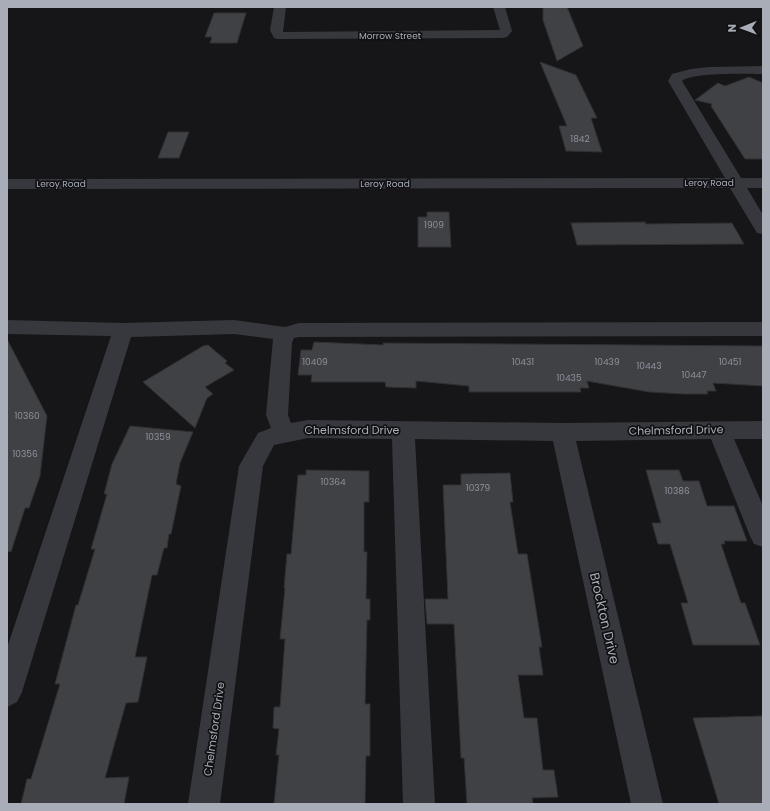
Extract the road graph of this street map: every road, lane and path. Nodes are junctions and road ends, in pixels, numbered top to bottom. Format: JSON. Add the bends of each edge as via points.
{"nodes":[{"id":1,"x":280,"y":7,"type":"edge"},
{"id":2,"x":499,"y":7,"type":"edge"},
{"id":3,"x":763,"y":70,"type":"edge"},
{"id":4,"x":736,"y":183,"type":"junction"},
{"id":5,"x":763,"y":183,"type":"edge"},
{"id":6,"x":7,"y":184,"type":"edge"},
{"id":7,"x":763,"y":229,"type":"edge"},
{"id":8,"x":7,"y":327,"type":"edge"},
{"id":9,"x":763,"y":329,"type":"edge"},
{"id":10,"x":123,"y":330,"type":"junction"},
{"id":11,"x":285,"y":334,"type":"junction"},
{"id":12,"x":403,"y":430,"type":"junction"},
{"id":13,"x":720,"y":430,"type":"junction"},
{"id":14,"x":763,"y":430,"type":"edge"},
{"id":15,"x":562,"y":432,"type":"junction"},
{"id":16,"x":284,"y":433,"type":"junction"},
{"id":17,"x":763,"y":536,"type":"edge"},
{"id":18,"x":7,"y":692,"type":"edge"},
{"id":19,"x":204,"y":804,"type":"edge"},
{"id":20,"x":419,"y":804,"type":"edge"},
{"id":21,"x":648,"y":804,"type":"edge"}],
"edges":[{"from":1,"to":2,"type":"street","name":"Morrow Street","via":[[276,30],[278,35],[290,36],[503,34],[506,31]]},
{"from":3,"to":4,"type":"street","via":[[691,73],[677,77],[675,81]]},
{"from":4,"to":5,"type":"street","name":"Leroy Road"},
{"from":4,"to":6,"type":"street","name":"Leroy Road"},
{"from":4,"to":7,"type":"street"},
{"from":8,"to":10,"type":"street"},
{"from":9,"to":11,"type":"street","via":[[299,330]]},
{"from":10,"to":11,"type":"street","via":[[234,327]]},
{"from":10,"to":18,"type":"street"},
{"from":11,"to":16,"type":"street","via":[[282,343],[277,415]]},
{"from":12,"to":15,"type":"street","name":"Chelmsford Drive"},
{"from":12,"to":16,"type":"street","name":"Chelmsford Drive","via":[[308,429]]},
{"from":12,"to":20,"type":"street"},
{"from":13,"to":14,"type":"street","name":"Chelmsford Drive"},
{"from":13,"to":15,"type":"street","name":"Chelmsford Drive"},
{"from":13,"to":17,"type":"street"},
{"from":15,"to":21,"type":"street","name":"Brockton Drive"},
{"from":16,"to":19,"type":"street","name":"Chelmsford Drive","via":[[266,439],[251,466]]}]}
